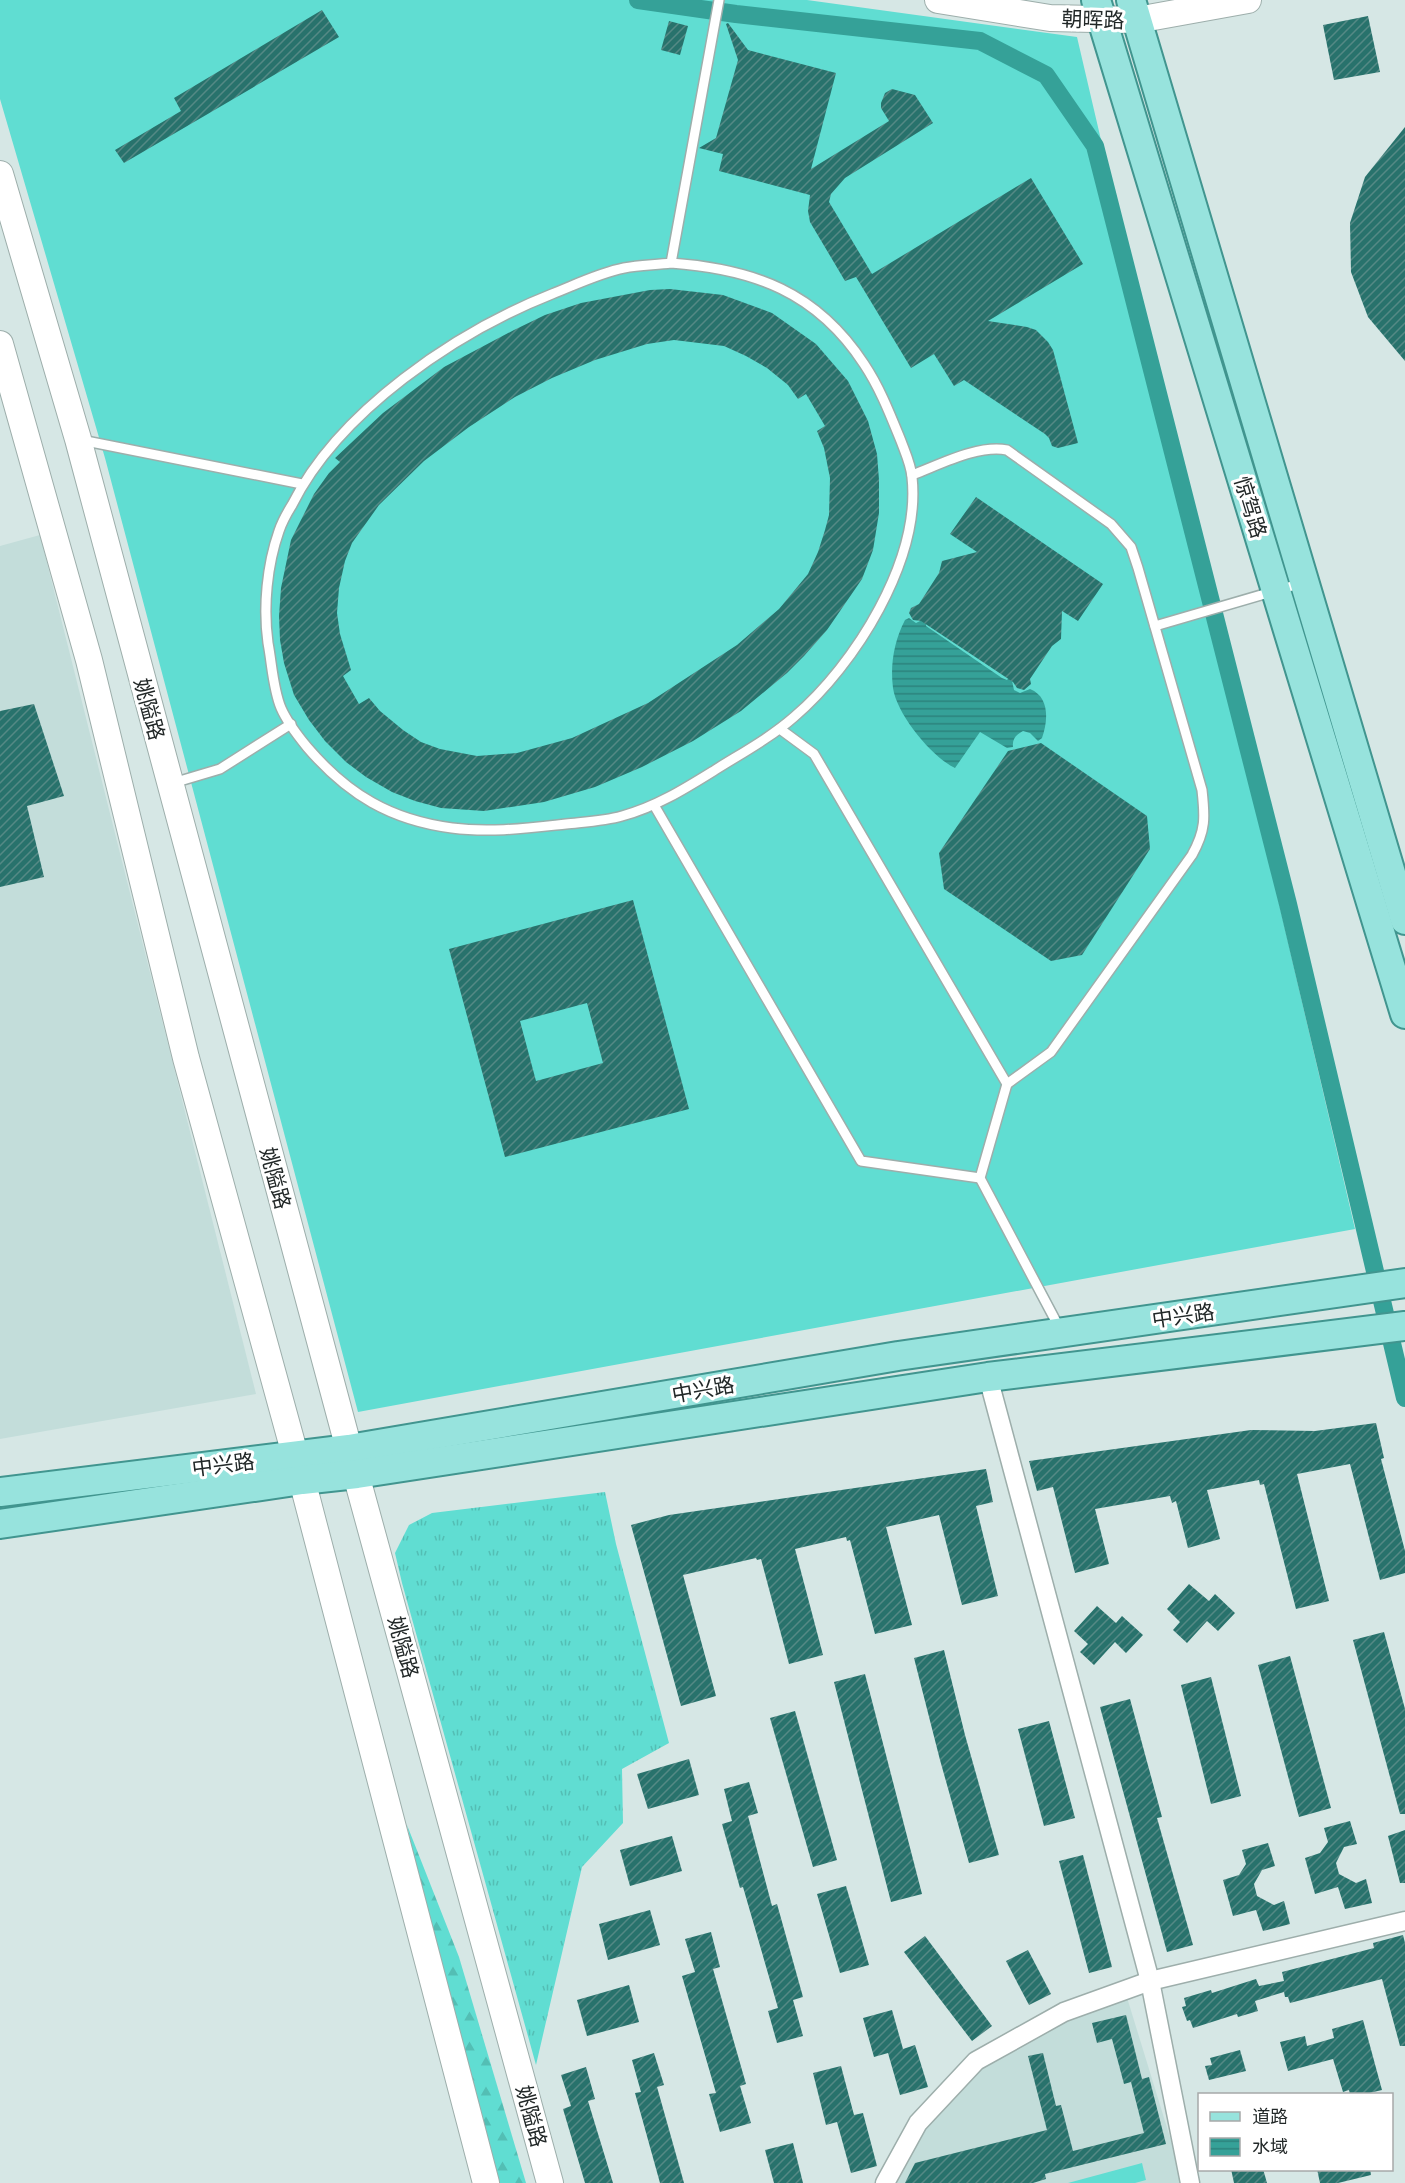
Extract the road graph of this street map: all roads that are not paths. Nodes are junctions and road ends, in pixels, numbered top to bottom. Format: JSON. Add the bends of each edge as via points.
{"nodes":[{"id":1,"x":719,"y":0,"type":"edge"},
{"id":2,"x":938,"y":0,"type":"edge"},
{"id":3,"x":1248,"y":0,"type":"edge"},
{"id":4,"x":1099,"y":9,"type":"edge"},
{"id":5,"x":1134,"y":10,"type":"edge"},
{"id":6,"x":0,"y":174,"type":"edge"},
{"id":7,"x":671,"y":263,"type":"junction"},
{"id":8,"x":0,"y":344,"type":"edge"},
{"id":9,"x":78,"y":439,"type":"junction"},
{"id":10,"x":912,"y":475,"type":"junction"},
{"id":11,"x":302,"y":484,"type":"junction"},
{"id":12,"x":1292,"y":586,"type":"dead end"},
{"id":13,"x":1155,"y":626,"type":"junction"},
{"id":14,"x":291,"y":724,"type":"junction"},
{"id":15,"x":780,"y":729,"type":"junction"},
{"id":16,"x":171,"y":784,"type":"junction"},
{"id":17,"x":654,"y":805,"type":"junction"},
{"id":18,"x":1405,"y":920,"type":"edge"},
{"id":19,"x":1405,"y":1014,"type":"edge"},
{"id":20,"x":1007,"y":1084,"type":"junction"},
{"id":21,"x":980,"y":1178,"type":"junction"},
{"id":22,"x":1405,"y":1283,"type":"edge"},
{"id":23,"x":1405,"y":1326,"type":"edge"},
{"id":24,"x":1061,"y":1332,"type":"junction"},
{"id":25,"x":988,"y":1377,"type":"junction"},
{"id":26,"x":353,"y":1461,"type":"junction"},
{"id":27,"x":298,"y":1468,"type":"junction"},
{"id":28,"x":0,"y":1492,"type":"edge"},
{"id":29,"x":0,"y":1524,"type":"edge"},
{"id":30,"x":1405,"y":1921,"type":"edge"},
{"id":31,"x":1150,"y":1981,"type":"junction"},
{"id":32,"x":486,"y":2183,"type":"edge"},
{"id":33,"x":550,"y":2183,"type":"edge"},
{"id":34,"x":885,"y":2183,"type":"edge"},
{"id":35,"x":1190,"y":2183,"type":"edge"}],
"edges":[{"from":1,"to":7,"type":"lane"},
{"from":2,"to":4,"type":"main road","name":"朝晖路","via":[[1050,18]]},
{"from":3,"to":5,"type":"main road","name":"朝晖路"},
{"from":4,"to":5,"type":"main road","name":"朝晖路"},
{"from":4,"to":19,"type":"main road","name":"惊驾路"},
{"from":5,"to":18,"type":"main road","name":"惊驾路"},
{"from":6,"to":9,"type":"main road","name":"姚隘路"},
{"from":7,"to":10,"type":"lane","via":[[727,270],[764,280],[802,300],[833,323],[872,376],[887,405]]},
{"from":7,"to":11,"type":"lane","via":[[621,268],[485,324],[391,389],[331,447]]},
{"from":8,"to":27,"type":"main road","via":[[89,660],[186,1058]]},
{"from":9,"to":11,"type":"lane"},
{"from":9,"to":16,"type":"main road","name":"姚隘路"},
{"from":10,"to":13,"type":"lane","via":[[984,450],[1007,450],[1111,524],[1131,547]]},
{"from":10,"to":15,"type":"lane","via":[[911,513],[903,552],[867,631],[839,671]]},
{"from":11,"to":14,"type":"lane","via":[[279,530],[266,588],[266,629],[275,682],[280,707]]},
{"from":12,"to":13,"type":"lane"},
{"from":13,"to":20,"type":"lane","via":[[1202,790],[1201,839],[1051,1052]]},
{"from":14,"to":16,"type":"lane","via":[[220,769]]},
{"from":14,"to":17,"type":"lane","via":[[313,754],[367,801],[422,825],[504,830],[619,818]]},
{"from":15,"to":17,"type":"lane"},
{"from":15,"to":20,"type":"lane","via":[[814,754]]},
{"from":16,"to":26,"type":"main road","name":"姚隘路"},
{"from":17,"to":21,"type":"lane","via":[[861,1161]]},
{"from":20,"to":21,"type":"lane"},
{"from":21,"to":24,"type":"lane"},
{"from":22,"to":24,"type":"main road","name":"中兴路"},
{"from":23,"to":25,"type":"main road","name":"中兴路"},
{"from":24,"to":26,"type":"main road","name":"中兴路","via":[[898,1356]]},
{"from":25,"to":26,"type":"main road","name":"中兴路"},
{"from":25,"to":31,"type":"street"},
{"from":26,"to":27,"type":"main road","name":"中兴路"},
{"from":26,"to":33,"type":"main road","name":"姚隘路"},
{"from":27,"to":28,"type":"main road","name":"中兴路"},
{"from":27,"to":29,"type":"main road","name":"中兴路"},
{"from":27,"to":32,"type":"main road"},
{"from":30,"to":31,"type":"street"},
{"from":31,"to":34,"type":"street","via":[[1064,2012],[976,2061],[918,2123]]},
{"from":31,"to":35,"type":"street"}]}
